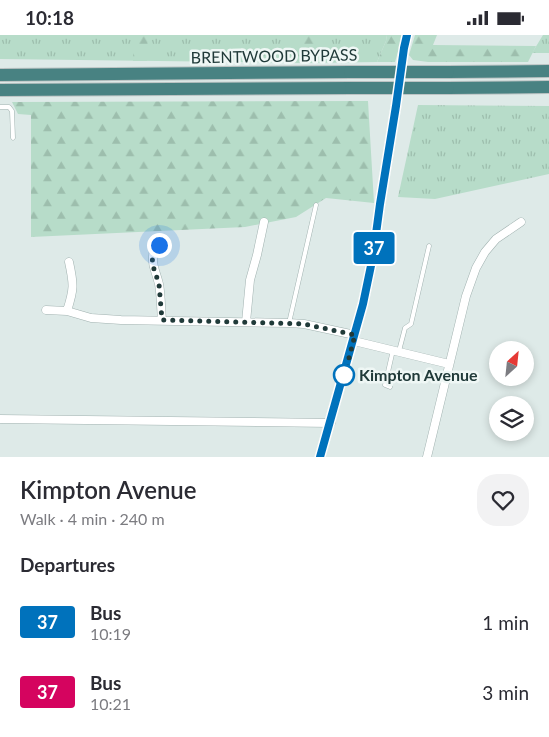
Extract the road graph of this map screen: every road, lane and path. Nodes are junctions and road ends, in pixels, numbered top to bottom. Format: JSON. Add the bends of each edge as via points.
{"nodes":[{"id":1,"x":407,"y":35,"type":"edge"},
{"id":2,"x":549,"y":71,"type":"edge"},
{"id":3,"x":0,"y":75,"type":"edge"},
{"id":4,"x":549,"y":87,"type":"edge"},
{"id":5,"x":0,"y":90,"type":"edge"},
{"id":6,"x":0,"y":107,"type":"edge"},
{"id":7,"x":13,"y":139,"type":"dead end"},
{"id":8,"x":316,"y":205,"type":"dead end"},
{"id":9,"x":264,"y":222,"type":"dead end"},
{"id":10,"x":522,"y":222,"type":"dead end"},
{"id":11,"x":166,"y":243,"type":"dead end"},
{"id":12,"x":429,"y":246,"type":"dead end"},
{"id":13,"x":69,"y":262,"type":"dead end"},
{"id":14,"x":46,"y":311,"type":"dead end"},
{"id":15,"x":67,"y":311,"type":"junction"},
{"id":16,"x":162,"y":320,"type":"junction"},
{"id":17,"x":246,"y":322,"type":"junction"},
{"id":18,"x":288,"y":323,"type":"junction"},
{"id":19,"x":354,"y":338,"type":"junction"},
{"id":20,"x":396,"y":351,"type":"junction"},
{"id":21,"x":449,"y":364,"type":"junction"},
{"id":22,"x":390,"y":387,"type":"dead end"},
{"id":23,"x":0,"y":419,"type":"edge"},
{"id":24,"x":331,"y":423,"type":"junction"},
{"id":25,"x":320,"y":457,"type":"edge"},
{"id":26,"x":427,"y":457,"type":"edge"}],
"edges":[{"from":1,"to":19,"type":"street","via":[[373,256]]},
{"from":2,"to":3,"type":"highway","name":"BRENTWOOD BYPASS","bridge":true},
{"from":4,"to":5,"type":"highway","name":"BRENTWOOD BYPASS","bridge":true},
{"from":6,"to":7,"type":"lane","via":[[9,107],[12,111]]},
{"from":8,"to":18,"type":"lane"},
{"from":9,"to":17,"type":"street","via":[[250,280]]},
{"from":10,"to":21,"type":"street","via":[[496,239],[476,268]]},
{"from":11,"to":16,"type":"street","via":[[154,248],[152,263],[159,284]]},
{"from":12,"to":20,"type":"lane","via":[[411,325],[405,328]]},
{"from":13,"to":15,"type":"street","via":[[74,285]]},
{"from":14,"to":15,"type":"street"},
{"from":15,"to":16,"type":"street","via":[[91,318]]},
{"from":16,"to":17,"type":"street"},
{"from":17,"to":18,"type":"street"},
{"from":18,"to":19,"type":"street","via":[[304,324]]},
{"from":19,"to":20,"type":"street"},
{"from":19,"to":24,"type":"street"},
{"from":20,"to":21,"type":"street"},
{"from":20,"to":22,"type":"lane","via":[[385,385]]},
{"from":21,"to":26,"type":"street"},
{"from":23,"to":24,"type":"street"},
{"from":24,"to":25,"type":"street"}]}
